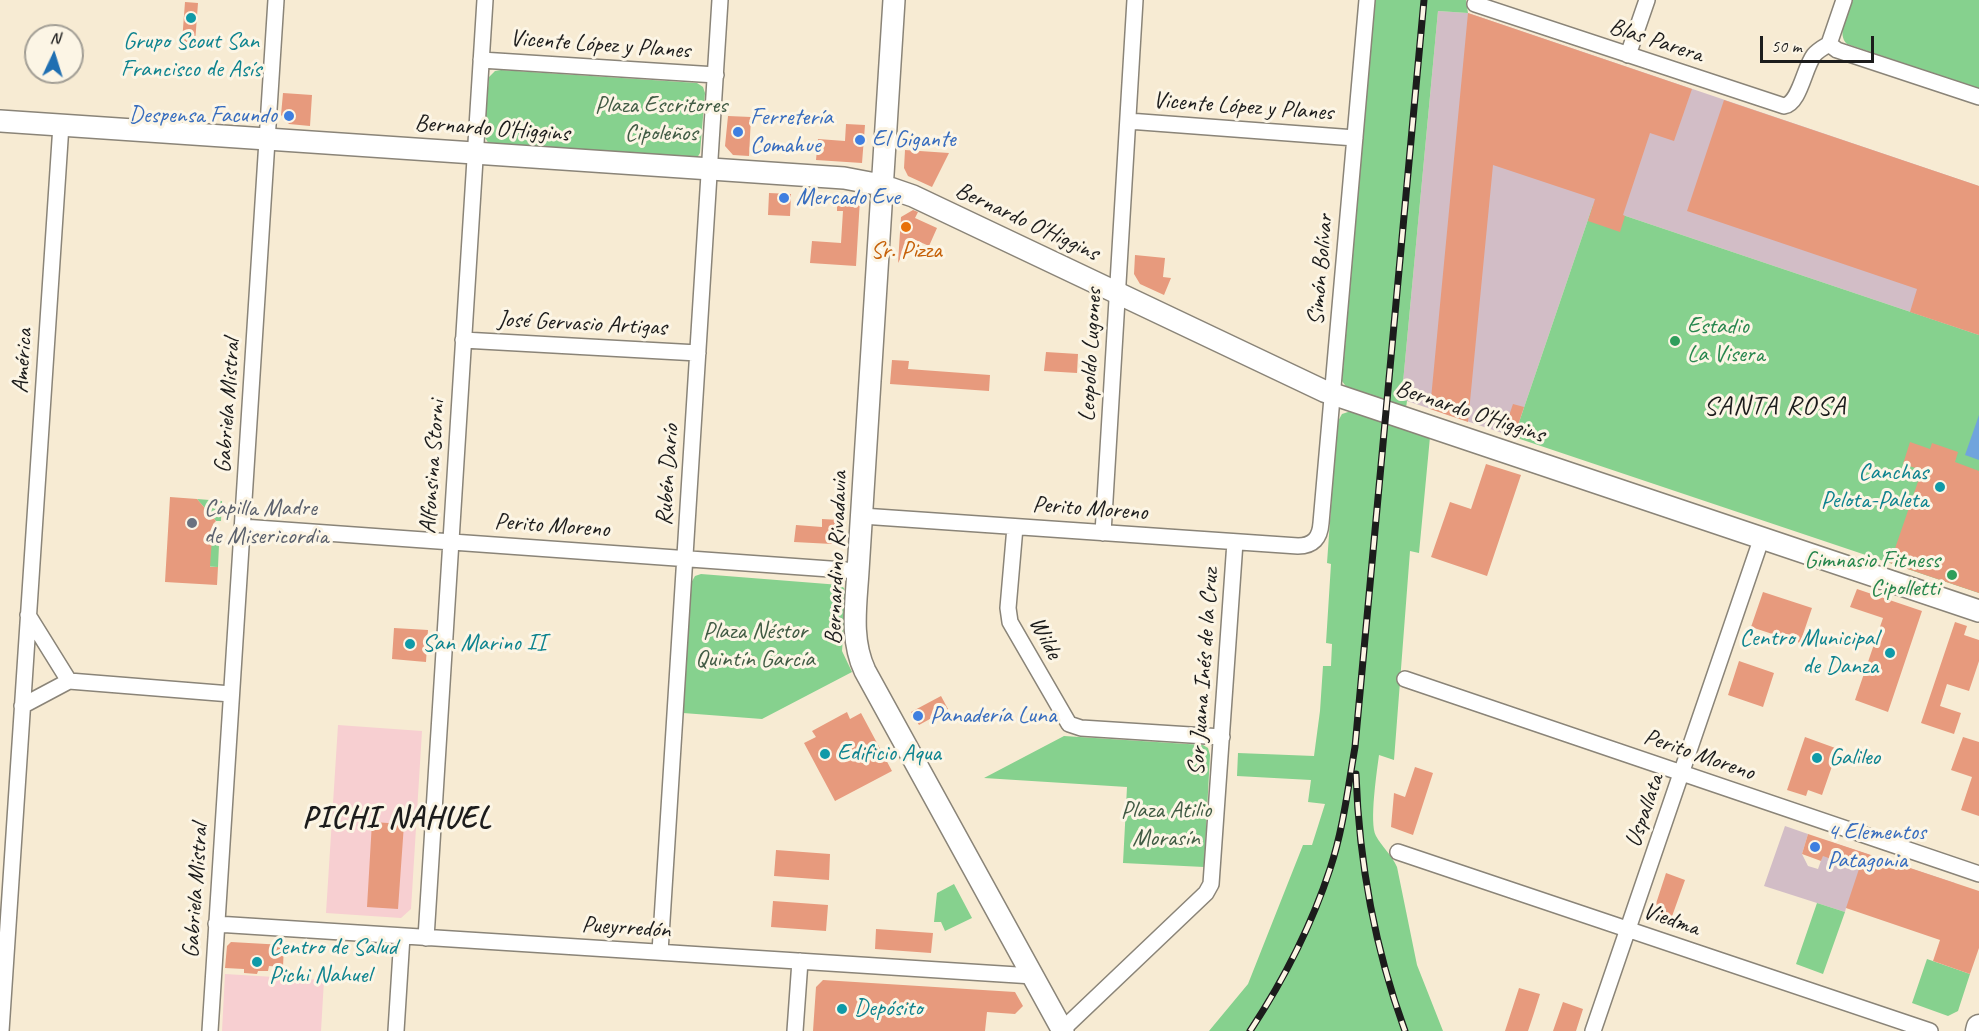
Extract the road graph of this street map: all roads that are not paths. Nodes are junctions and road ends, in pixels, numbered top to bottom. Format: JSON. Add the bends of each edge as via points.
{"nodes":[{"id":1,"x":276,"y":0,"type":"edge"},
{"id":2,"x":485,"y":0,"type":"edge"},
{"id":3,"x":720,"y":0,"type":"edge"},
{"id":4,"x":894,"y":0,"type":"edge"},
{"id":5,"x":1135,"y":0,"type":"edge"},
{"id":6,"x":1367,"y":0,"type":"edge"},
{"id":7,"x":1647,"y":0,"type":"edge"},
{"id":8,"x":1844,"y":0,"type":"edge"},
{"id":9,"x":1476,"y":4,"type":"dead end"},
{"id":10,"x":1829,"y":44,"type":"junction"},
{"id":11,"x":1628,"y":55,"type":"junction"},
{"id":12,"x":481,"y":60,"type":"junction"},
{"id":13,"x":716,"y":75,"type":"junction"},
{"id":14,"x":1979,"y":97,"type":"edge"},
{"id":15,"x":0,"y":121,"type":"edge"},
{"id":16,"x":1128,"y":122,"type":"junction"},
{"id":17,"x":61,"y":125,"type":"junction"},
{"id":18,"x":1355,"y":138,"type":"junction"},
{"id":19,"x":268,"y":139,"type":"junction"},
{"id":20,"x":475,"y":153,"type":"junction"},
{"id":21,"x":710,"y":169,"type":"junction"},
{"id":22,"x":881,"y":185,"type":"junction"},
{"id":23,"x":1118,"y":293,"type":"junction"},
{"id":24,"x":463,"y":340,"type":"junction"},
{"id":25,"x":698,"y":353,"type":"junction"},
{"id":26,"x":1333,"y":394,"type":"junction"},
{"id":27,"x":862,"y":516,"type":"junction"},
{"id":28,"x":242,"y":527,"type":"junction"},
{"id":29,"x":1014,"y":527,"type":"junction"},
{"id":30,"x":1103,"y":533,"type":"junction"},
{"id":31,"x":1762,"y":537,"type":"junction"},
{"id":32,"x":451,"y":542,"type":"junction"},
{"id":33,"x":1235,"y":542,"type":"junction"},
{"id":34,"x":1314,"y":542,"type":"joint"},
{"id":35,"x":685,"y":559,"type":"junction"},
{"id":36,"x":858,"y":571,"type":"junction"},
{"id":37,"x":1979,"y":611,"type":"edge"},
{"id":38,"x":28,"y":615,"type":"junction"},
{"id":39,"x":1405,"y":679,"type":"dead end"},
{"id":40,"x":69,"y":681,"type":"junction"},
{"id":41,"x":231,"y":694,"type":"junction"},
{"id":42,"x":22,"y":706,"type":"junction"},
{"id":43,"x":1222,"y":737,"type":"junction"},
{"id":44,"x":1682,"y":773,"type":"junction"},
{"id":45,"x":1398,"y":852,"type":"dead end"},
{"id":46,"x":1979,"y":874,"type":"edge"},
{"id":47,"x":4,"y":910,"type":"edge"},
{"id":48,"x":216,"y":924,"type":"junction"},
{"id":49,"x":1628,"y":929,"type":"junction"},
{"id":50,"x":402,"y":936,"type":"junction"},
{"id":51,"x":426,"y":938,"type":"junction"},
{"id":52,"x":660,"y":952,"type":"junction"},
{"id":53,"x":800,"y":961,"type":"junction"},
{"id":54,"x":1033,"y":976,"type":"junction"},
{"id":55,"x":1,"y":1031,"type":"edge"},
{"id":56,"x":210,"y":1031,"type":"edge"},
{"id":57,"x":396,"y":1031,"type":"edge"},
{"id":58,"x":795,"y":1031,"type":"edge"},
{"id":59,"x":1063,"y":1031,"type":"edge"},
{"id":60,"x":1593,"y":1031,"type":"edge"},
{"id":61,"x":1930,"y":1031,"type":"edge"}],
"edges":[{"from":1,"to":19,"type":"street","name":"Gabriela Mistral"},
{"from":2,"to":12,"type":"street","name":"Alfonsina Storni"},
{"from":3,"to":13,"type":"street","name":"Rubén Darío"},
{"from":4,"to":22,"type":"main road","name":"Bernardino Rivadavia"},
{"from":5,"to":16,"type":"street","name":"Leopoldo Lugones"},
{"from":6,"to":18,"type":"street","name":"Simón Bolívar"},
{"from":7,"to":11,"type":"street"},
{"from":8,"to":10,"type":"street"},
{"from":9,"to":11,"type":"street","name":"Blas Parera"},
{"from":10,"to":11,"type":"street","name":"Blas Parera","via":[[1813,57],[1789,106],[1779,106]]},
{"from":10,"to":14,"type":"street"},
{"from":12,"to":13,"type":"street","name":"Vicente López y Planes"},
{"from":12,"to":20,"type":"street","name":"Alfonsina Storni"},
{"from":13,"to":21,"type":"street","name":"Rubén Darío"},
{"from":15,"to":17,"type":"main road","name":"Bernardo O'Higgins"},
{"from":16,"to":18,"type":"street","name":"Vicente López y Planes"},
{"from":16,"to":23,"type":"street","name":"Leopoldo Lugones"},
{"from":17,"to":19,"type":"main road","name":"Bernardo O'Higgins"},
{"from":17,"to":38,"type":"street","name":"América"},
{"from":18,"to":26,"type":"street","name":"Simón Bolívar"},
{"from":19,"to":20,"type":"main road","name":"Bernardo O'Higgins"},
{"from":19,"to":28,"type":"street","name":"Gabriela Mistral"},
{"from":20,"to":21,"type":"main road","name":"Bernardo O'Higgins"},
{"from":20,"to":24,"type":"street","name":"Alfonsina Storni"},
{"from":21,"to":22,"type":"main road","name":"Bernardo O'Higgins","via":[[844,178]]},
{"from":21,"to":25,"type":"street","name":"Rubén Darío"},
{"from":22,"to":23,"type":"main road","name":"Bernardo O'Higgins","via":[[913,196]]},
{"from":22,"to":27,"type":"main road","name":"Bernardino Rivadavia"},
{"from":23,"to":26,"type":"main road","name":"Bernardo O'Higgins"},
{"from":23,"to":30,"type":"street","name":"Leopoldo Lugones"},
{"from":24,"to":25,"type":"street","name":"José Gervasio Artigas"},
{"from":24,"to":32,"type":"street","name":"Alfonsina Storni"},
{"from":25,"to":35,"type":"street","name":"Rubén Darío"},
{"from":26,"to":31,"type":"main road","name":"Bernardo O'Higgins"},
{"from":26,"to":34,"type":"street","name":"Simón Bolívar","via":[[1321,529]]},
{"from":27,"to":29,"type":"street","name":"Perito Moreno"},
{"from":27,"to":36,"type":"main road","name":"Bernardino Rivadavia"},
{"from":28,"to":32,"type":"street","name":"Perito Moreno"},
{"from":28,"to":41,"type":"street","name":"Gabriela Mistral"},
{"from":29,"to":30,"type":"street","name":"Perito Moreno"},
{"from":29,"to":43,"type":"street","name":"Wilde","via":[[1010,622],[1065,719],[1084,729]]},
{"from":30,"to":33,"type":"street","name":"Perito Moreno"},
{"from":31,"to":37,"type":"main road","name":"Bernardo O'Higgins"},
{"from":31,"to":44,"type":"street","name":"Uspallata"},
{"from":32,"to":35,"type":"street","name":"Perito Moreno"},
{"from":32,"to":51,"type":"street","name":"Alfonsina Storni"},
{"from":33,"to":34,"type":"street","name":"Perito Moreno","via":[[1301,546]]},
{"from":33,"to":43,"type":"street","name":"Sor Juana Inés de la Cruz"},
{"from":35,"to":36,"type":"street","name":"Perito Moreno"},
{"from":35,"to":52,"type":"street","name":"Rubén Darío"},
{"from":36,"to":54,"type":"main road","name":"Bernardino Rivadavia","via":[[855,638],[860,661]]},
{"from":38,"to":40,"type":"street"},
{"from":38,"to":42,"type":"street","name":"América"},
{"from":39,"to":44,"type":"street","name":"Perito Moreno"},
{"from":40,"to":41,"type":"street"},
{"from":40,"to":42,"type":"street"},
{"from":41,"to":48,"type":"street","name":"Gabriela Mistral"},
{"from":42,"to":47,"type":"street","name":"América"},
{"from":43,"to":59,"type":"street","name":"Sor Juana Inés de la Cruz","via":[[1211,884]]},
{"from":44,"to":46,"type":"street","name":"Perito Moreno"},
{"from":44,"to":49,"type":"street","name":"Uspallata"},
{"from":45,"to":49,"type":"street","name":"Viedma"},
{"from":47,"to":55,"type":"street","name":"América"},
{"from":48,"to":50,"type":"street","name":"Pueyrredón"},
{"from":48,"to":56,"type":"street","name":"Gabriela Mistral"},
{"from":49,"to":60,"type":"street","name":"Uspallata"},
{"from":49,"to":61,"type":"street","name":"Viedma"},
{"from":50,"to":51,"type":"street","name":"Pueyrredón"},
{"from":50,"to":57,"type":"street"},
{"from":51,"to":52,"type":"street","name":"Pueyrredón"},
{"from":52,"to":53,"type":"street","name":"Pueyrredón"},
{"from":53,"to":54,"type":"street","name":"Pueyrredón"},
{"from":53,"to":58,"type":"street"},
{"from":54,"to":59,"type":"main road","name":"Bernardino Rivadavia"}]}
